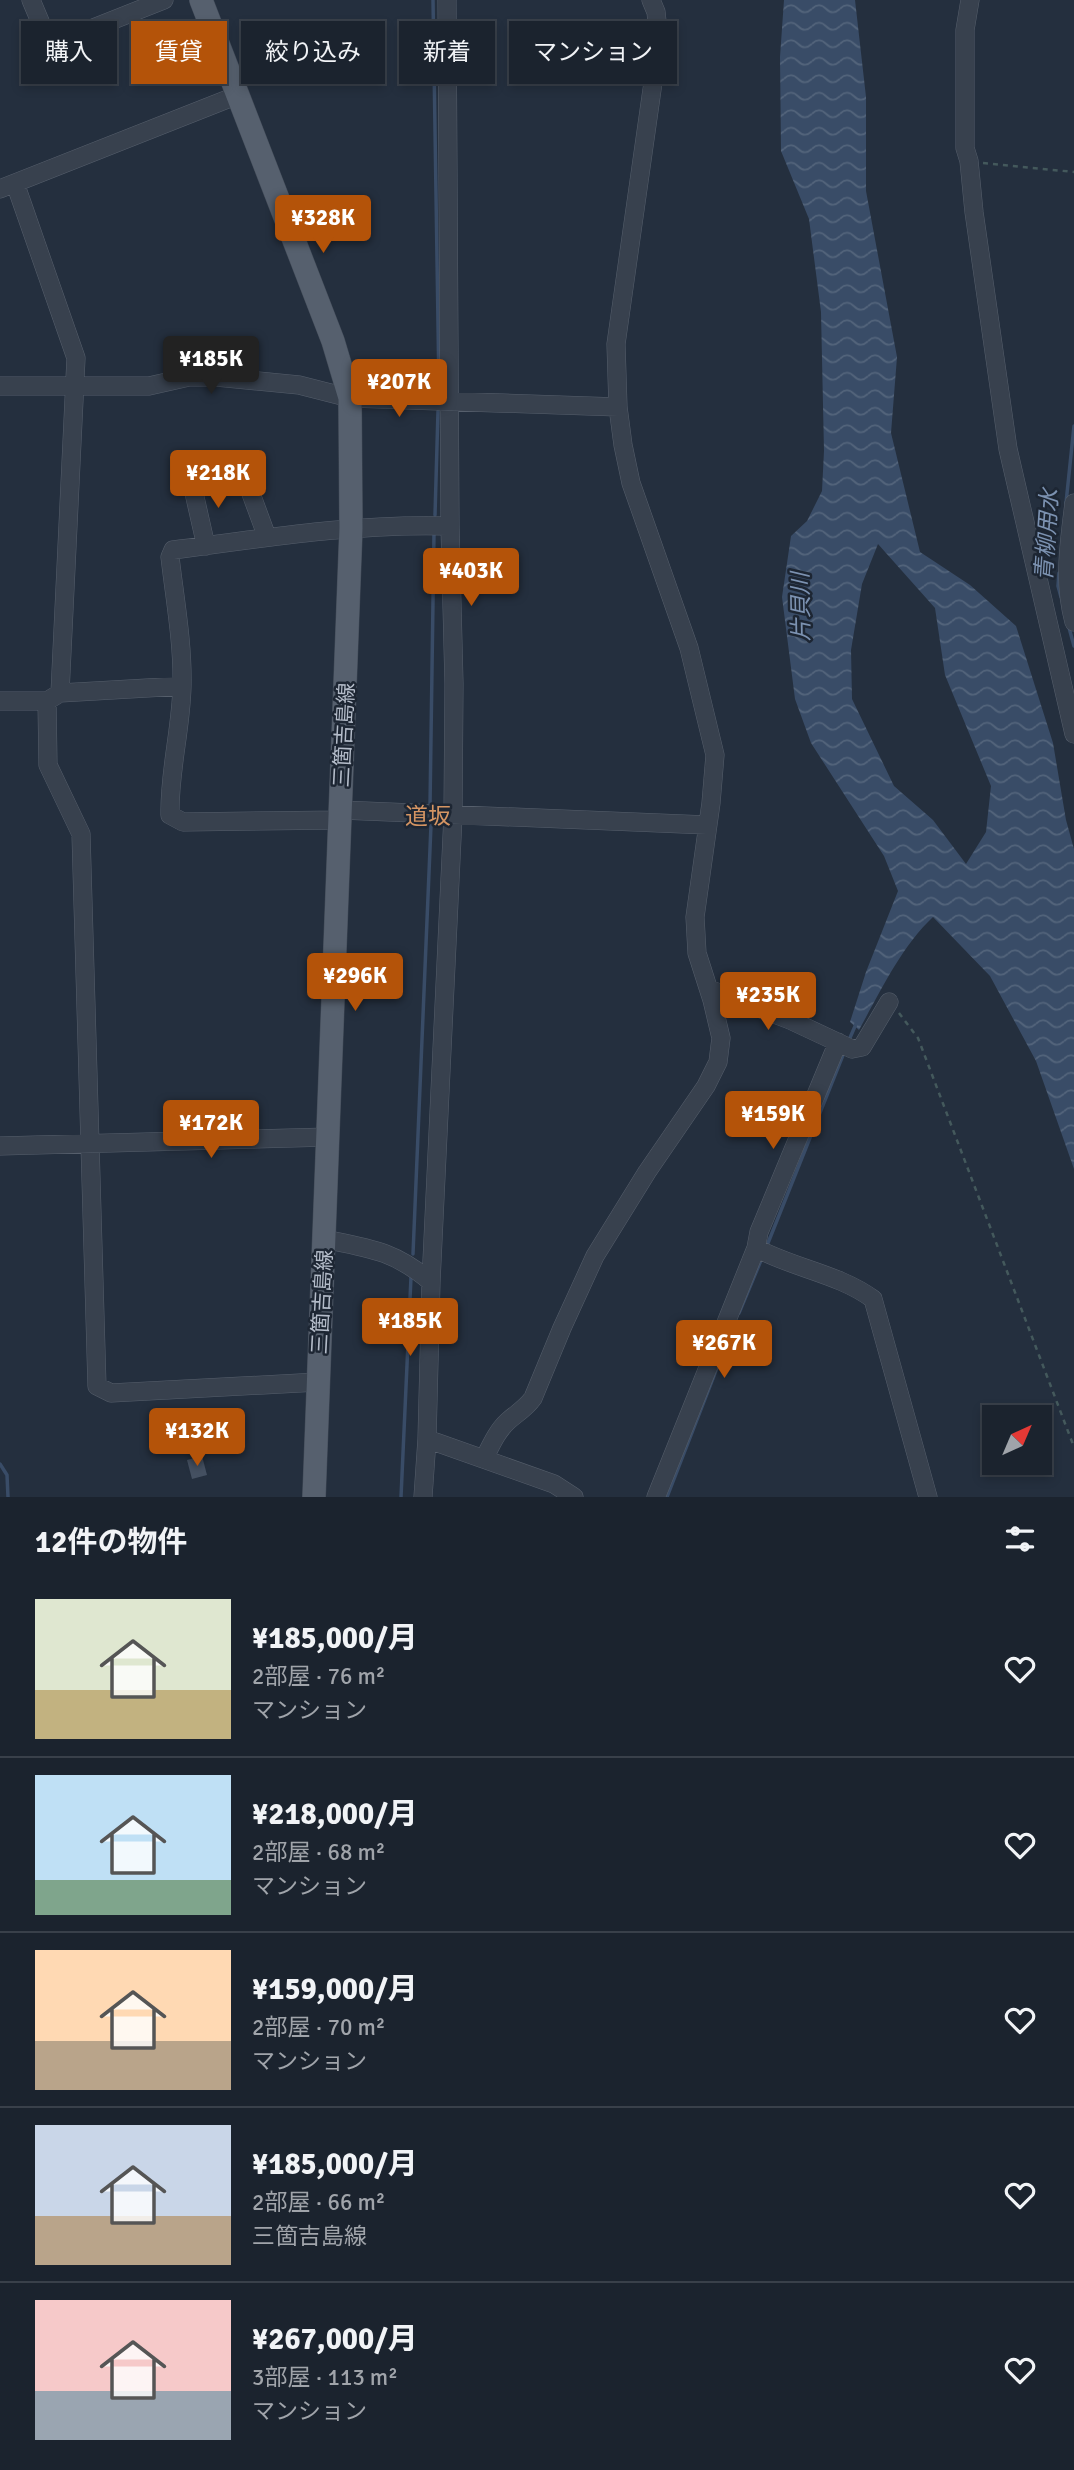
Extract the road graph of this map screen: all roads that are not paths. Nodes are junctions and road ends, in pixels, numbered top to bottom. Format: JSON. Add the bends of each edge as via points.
{"nodes":[{"id":1,"x":31,"y":0,"type":"edge"},
{"id":2,"x":164,"y":0,"type":"edge"},
{"id":3,"x":201,"y":0,"type":"edge"},
{"id":4,"x":447,"y":0,"type":"edge"},
{"id":5,"x":651,"y":0,"type":"edge"},
{"id":6,"x":970,"y":0,"type":"edge"},
{"id":7,"x":238,"y":95,"type":"junction"},
{"id":8,"x":8,"y":186,"type":"edge"},
{"id":9,"x":0,"y":386,"type":"edge"},
{"id":10,"x":75,"y":387,"type":"junction"},
{"id":11,"x":349,"y":398,"type":"junction"},
{"id":12,"x":450,"y":401,"type":"junction"},
{"id":13,"x":618,"y":407,"type":"junction"},
{"id":14,"x":246,"y":480,"type":"dead end"},
{"id":15,"x":192,"y":484,"type":"dead end"},
{"id":16,"x":1074,"y":503,"type":"edge"},
{"id":17,"x":450,"y":526,"type":"junction"},
{"id":18,"x":351,"y":528,"type":"junction"},
{"id":19,"x":267,"y":537,"type":"junction"},
{"id":20,"x":206,"y":546,"type":"junction"},
{"id":21,"x":1074,"y":622,"type":"edge"},
{"id":22,"x":182,"y":686,"type":"junction"},
{"id":23,"x":53,"y":697,"type":"junction"},
{"id":24,"x":0,"y":701,"type":"edge"},
{"id":25,"x":1074,"y":734,"type":"edge"},
{"id":26,"x":341,"y":815,"type":"junction"},
{"id":27,"x":438,"y":815,"type":"junction"},
{"id":28,"x":707,"y":825,"type":"junction"},
{"id":29,"x":709,"y":989,"type":"junction"},
{"id":30,"x":889,"y":1002,"type":"road end"},
{"id":31,"x":843,"y":1044,"type":"junction"},
{"id":32,"x":328,"y":1137,"type":"junction"},
{"id":33,"x":91,"y":1144,"type":"junction"},
{"id":34,"x":0,"y":1146,"type":"edge"},
{"id":35,"x":324,"y":1239,"type":"junction"},
{"id":36,"x":762,"y":1251,"type":"junction"},
{"id":37,"x":431,"y":1282,"type":"junction"},
{"id":38,"x":318,"y":1382,"type":"junction"},
{"id":39,"x":427,"y":1439,"type":"junction"},
{"id":40,"x":484,"y":1459,"type":"junction"},
{"id":41,"x":314,"y":1497,"type":"edge"},
{"id":42,"x":423,"y":1497,"type":"edge"},
{"id":43,"x":574,"y":1497,"type":"edge"},
{"id":44,"x":656,"y":1497,"type":"edge"},
{"id":45,"x":928,"y":1497,"type":"edge"}],
"edges":[{"from":1,"to":2,"type":"street","via":[[50,45]]},
{"from":3,"to":7,"type":"main road","name":"三箇吉島線"},
{"from":4,"to":12,"type":"street"},
{"from":5,"to":13,"type":"street","via":[[659,40],[616,344]]},
{"from":6,"to":25,"type":"street","via":[[965,30],[965,148],[974,212],[1008,449]]},
{"from":7,"to":8,"type":"street"},
{"from":7,"to":11,"type":"main road","name":"三箇吉島線","via":[[333,341]]},
{"from":8,"to":10,"type":"street","via":[[70,336],[76,358]]},
{"from":9,"to":10,"type":"street"},
{"from":10,"to":11,"type":"street","via":[[149,386],[189,377],[216,377],[299,384]]},
{"from":10,"to":23,"type":"street"},
{"from":11,"to":12,"type":"street"},
{"from":11,"to":18,"type":"main road","name":"三箇吉島線"},
{"from":12,"to":13,"type":"street"},
{"from":12,"to":17,"type":"street"},
{"from":13,"to":28,"type":"street","via":[[631,482],[689,648],[715,755]]},
{"from":14,"to":19,"type":"street"},
{"from":15,"to":20,"type":"street"},
{"from":16,"to":21,"type":"street","via":[[1066,563]]},
{"from":17,"to":18,"type":"street"},
{"from":17,"to":27,"type":"street","via":[[454,684]]},
{"from":18,"to":19,"type":"street"},
{"from":18,"to":26,"type":"main road","name":"三箇吉島線"},
{"from":19,"to":20,"type":"street"},
{"from":20,"to":22,"type":"street","via":[[173,550],[170,557]]},
{"from":22,"to":23,"type":"street"},
{"from":22,"to":26,"type":"street","via":[[170,815],[183,822]]},
{"from":23,"to":24,"type":"street"},
{"from":23,"to":33,"type":"street","via":[[48,765],[81,834]]},
{"from":26,"to":27,"type":"street"},
{"from":26,"to":32,"type":"main road","name":"三箇吉島線"},
{"from":27,"to":28,"type":"street"},
{"from":27,"to":37,"type":"street"},
{"from":28,"to":29,"type":"street","via":[[695,917],[697,953]]},
{"from":29,"to":31,"type":"street"},
{"from":29,"to":40,"type":"street","via":[[721,1038],[718,1062],[595,1256],[533,1398],[498,1433]]},
{"from":30,"to":31,"type":"street","via":[[862,1047]]},
{"from":31,"to":36,"type":"street","via":[[759,1232]]},
{"from":32,"to":33,"type":"street"},
{"from":32,"to":35,"type":"main road","name":"三箇吉島線"},
{"from":33,"to":34,"type":"street"},
{"from":33,"to":38,"type":"street","via":[[97,1386],[111,1393]]},
{"from":35,"to":37,"type":"street","via":[[396,1257]]},
{"from":35,"to":38,"type":"main road","name":"三箇吉島線"},
{"from":36,"to":44,"type":"street"},
{"from":36,"to":45,"type":"street","via":[[873,1299]]},
{"from":37,"to":39,"type":"street"},
{"from":38,"to":41,"type":"main road","name":"三箇吉島線"},
{"from":39,"to":40,"type":"street"},
{"from":39,"to":42,"type":"street"},
{"from":40,"to":43,"type":"street","via":[[554,1484]]}]}
